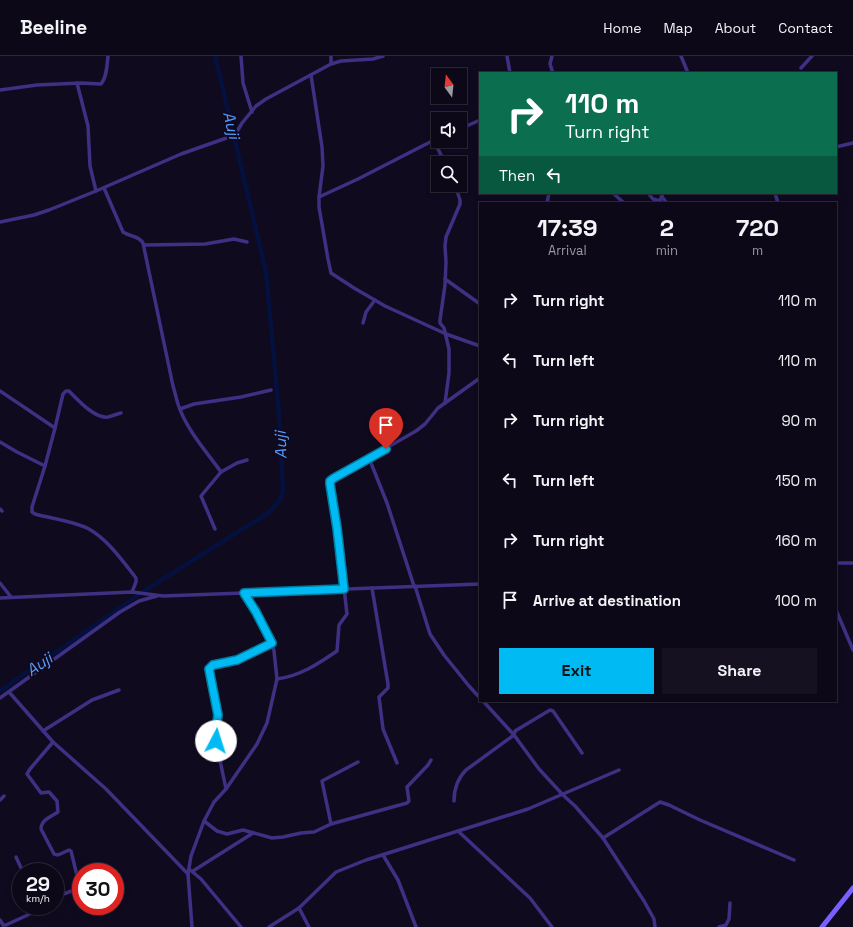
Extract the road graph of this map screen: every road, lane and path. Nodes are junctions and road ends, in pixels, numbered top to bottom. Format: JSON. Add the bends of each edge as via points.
{"nodes":[{"id":1,"x":108,"y":56,"type":"edge"},
{"id":2,"x":241,"y":56,"type":"edge"},
{"id":3,"x":331,"y":56,"type":"edge"},
{"id":4,"x":383,"y":56,"type":"edge"},
{"id":5,"x":507,"y":56,"type":"edge"},
{"id":6,"x":552,"y":56,"type":"edge"},
{"id":7,"x":681,"y":56,"type":"edge"},
{"id":8,"x":812,"y":56,"type":"edge"},
{"id":9,"x":331,"y":64,"type":"junction"},
{"id":10,"x":801,"y":68,"type":"dead end"},
{"id":11,"x":510,"y":72,"type":"edge"},
{"id":12,"x":553,"y":72,"type":"edge"},
{"id":13,"x":688,"y":72,"type":"edge"},
{"id":14,"x":311,"y":75,"type":"junction"},
{"id":15,"x":77,"y":83,"type":"junction"},
{"id":16,"x":0,"y":90,"type":"edge"},
{"id":17,"x":252,"y":112,"type":"junction"},
{"id":18,"x":479,"y":120,"type":"edge"},
{"id":19,"x":467,"y":126,"type":"edge"},
{"id":20,"x":431,"y":140,"type":"edge"},
{"id":21,"x":853,"y":143,"type":"edge"},
{"id":22,"x":837,"y":147,"type":"edge"},
{"id":23,"x":104,"y":188,"type":"junction"},
{"id":24,"x":96,"y":191,"type":"junction"},
{"id":25,"x":457,"y":192,"type":"edge"},
{"id":26,"x":614,"y":194,"type":"edge"},
{"id":27,"x":649,"y":194,"type":"edge"},
{"id":28,"x":319,"y":197,"type":"junction"},
{"id":29,"x":661,"y":198,"type":"edge"},
{"id":30,"x":623,"y":202,"type":"edge"},
{"id":31,"x":0,"y":222,"type":"edge"},
{"id":32,"x":247,"y":242,"type":"dead end"},
{"id":33,"x":144,"y":245,"type":"junction"},
{"id":34,"x":445,"y":278,"type":"junction"},
{"id":35,"x":375,"y":300,"type":"junction"},
{"id":36,"x":479,"y":303,"type":"edge"},
{"id":37,"x":363,"y":323,"type":"dead end"},
{"id":38,"x":446,"y":334,"type":"junction"},
{"id":39,"x":479,"y":346,"type":"edge"},
{"id":40,"x":479,"y":379,"type":"edge"},
{"id":41,"x":271,"y":390,"type":"dead end"},
{"id":42,"x":0,"y":391,"type":"edge"},
{"id":43,"x":445,"y":403,"type":"junction"},
{"id":44,"x":180,"y":409,"type":"junction"},
{"id":45,"x":121,"y":413,"type":"dead end"},
{"id":46,"x":55,"y":428,"type":"junction"},
{"id":47,"x":0,"y":442,"type":"edge"},
{"id":48,"x":370,"y":458,"type":"junction"},
{"id":49,"x":247,"y":460,"type":"dead end"},
{"id":50,"x":45,"y":466,"type":"junction"},
{"id":51,"x":221,"y":472,"type":"junction"},
{"id":52,"x":215,"y":529,"type":"dead end"},
{"id":53,"x":853,"y":562,"type":"edge"},
{"id":54,"x":837,"y":563,"type":"edge"},
{"id":55,"x":0,"y":583,"type":"edge"},
{"id":56,"x":479,"y":584,"type":"edge"},
{"id":57,"x":414,"y":586,"type":"junction"},
{"id":58,"x":372,"y":588,"type":"junction"},
{"id":59,"x":344,"y":589,"type":"junction"},
{"id":60,"x":133,"y":592,"type":"junction"},
{"id":61,"x":244,"y":593,"type":"junction"},
{"id":62,"x":158,"y":596,"type":"junction"},
{"id":63,"x":11,"y":597,"type":"junction"},
{"id":64,"x":0,"y":598,"type":"edge"},
{"id":65,"x":837,"y":612,"type":"edge"},
{"id":66,"x":272,"y":643,"type":"junction"},
{"id":67,"x":853,"y":650,"type":"edge"},
{"id":68,"x":277,"y":679,"type":"junction"},
{"id":69,"x":119,"y":690,"type":"dead end"},
{"id":70,"x":9,"y":692,"type":"junction"},
{"id":71,"x":479,"y":697,"type":"edge"},
{"id":72,"x":0,"y":698,"type":"edge"},
{"id":73,"x":484,"y":702,"type":"edge"},
{"id":74,"x":43,"y":731,"type":"junction"},
{"id":75,"x":514,"y":735,"type":"junction"},
{"id":76,"x":53,"y":742,"type":"junction"},
{"id":77,"x":582,"y":753,"type":"dead end"},
{"id":78,"x":431,"y":760,"type":"dead end"},
{"id":79,"x":358,"y":762,"type":"dead end"},
{"id":80,"x":397,"y":763,"type":"dead end"},
{"id":81,"x":619,"y":770,"type":"dead end"},
{"id":82,"x":226,"y":789,"type":"junction"},
{"id":83,"x":563,"y":795,"type":"junction"},
{"id":84,"x":4,"y":796,"type":"dead end"},
{"id":85,"x":0,"y":800,"type":"edge"},
{"id":86,"x":454,"y":801,"type":"dead end"},
{"id":87,"x":204,"y":821,"type":"junction"},
{"id":88,"x":330,"y":824,"type":"junction"},
{"id":89,"x":458,"y":831,"type":"junction"},
{"id":90,"x":253,"y":833,"type":"junction"},
{"id":91,"x":603,"y":838,"type":"junction"},
{"id":92,"x":383,"y":855,"type":"junction"},
{"id":93,"x":16,"y":857,"type":"dead end"},
{"id":94,"x":794,"y":860,"type":"dead end"},
{"id":95,"x":19,"y":863,"type":"edge"},
{"id":96,"x":191,"y":870,"type":"junction"},
{"id":97,"x":188,"y":874,"type":"junction"},
{"id":98,"x":853,"y":888,"type":"edge"},
{"id":99,"x":64,"y":894,"type":"edge"},
{"id":100,"x":730,"y":903,"type":"dead end"},
{"id":101,"x":299,"y":908,"type":"junction"},
{"id":102,"x":28,"y":915,"type":"edge"},
{"id":103,"x":0,"y":920,"type":"edge"},
{"id":104,"x":192,"y":927,"type":"edge"},
{"id":105,"x":241,"y":927,"type":"edge"},
{"id":106,"x":269,"y":927,"type":"edge"},
{"id":107,"x":309,"y":927,"type":"edge"},
{"id":108,"x":416,"y":927,"type":"edge"},
{"id":109,"x":552,"y":927,"type":"edge"},
{"id":110,"x":655,"y":927,"type":"edge"},
{"id":111,"x":719,"y":927,"type":"edge"},
{"id":112,"x":822,"y":927,"type":"edge"}],
"edges":[{"from":1,"to":15,"type":"street","via":[[104,81],[101,84]]},
{"from":2,"to":17,"type":"street","via":[[243,83]]},
{"from":3,"to":9,"type":"street"},
{"from":4,"to":9,"type":"street","via":[[372,60]]},
{"from":5,"to":11,"type":"street"},
{"from":6,"to":12,"type":"street","via":[[550,64]]},
{"from":7,"to":13,"type":"street"},
{"from":8,"to":10,"type":"street"},
{"from":9,"to":14,"type":"street"},
{"from":14,"to":17,"type":"street","via":[[266,99]]},
{"from":14,"to":28,"type":"street","via":[[322,146],[323,166]]},
{"from":15,"to":16,"type":"street"},
{"from":15,"to":24,"type":"street","via":[[88,126],[90,166]]},
{"from":17,"to":23,"type":"street","via":[[235,135],[181,154]]},
{"from":18,"to":19,"type":"street"},
{"from":20,"to":28,"type":"street"},
{"from":21,"to":22,"type":"street"},
{"from":23,"to":24,"type":"street"},
{"from":23,"to":33,"type":"street","via":[[123,232],[139,238]]},
{"from":24,"to":31,"type":"street","via":[[50,210]]},
{"from":25,"to":34,"type":"street","via":[[460,204],[446,237]]},
{"from":26,"to":30,"type":"street"},
{"from":27,"to":29,"type":"street","via":[[653,199]]},
{"from":28,"to":35,"type":"street","via":[[331,273]]},
{"from":32,"to":33,"type":"street","via":[[234,240],[200,244]]},
{"from":33,"to":44,"type":"street"},
{"from":34,"to":36,"type":"street"},
{"from":34,"to":38,"type":"street","via":[[440,323]]},
{"from":35,"to":37,"type":"street","via":[[366,312]]},
{"from":35,"to":38,"type":"street"},
{"from":38,"to":39,"type":"street"},
{"from":38,"to":43,"type":"street","via":[[450,360]]},
{"from":40,"to":43,"type":"street"},
{"from":41,"to":44,"type":"street","via":[[194,404]]},
{"from":42,"to":46,"type":"street"},
{"from":43,"to":48,"type":"street","via":[[416,431]]},
{"from":44,"to":51,"type":"street","via":[[194,435]]},
{"from":45,"to":46,"type":"street","via":[[102,417],[66,391]]},
{"from":46,"to":50,"type":"street"},
{"from":47,"to":50,"type":"street"},
{"from":48,"to":57,"type":"street"},
{"from":48,"to":59,"type":"street","via":[[330,481]]},
{"from":49,"to":51,"type":"street"},
{"from":50,"to":60,"type":"street","via":[[32,512],[87,528],[97,535],[116,552],[136,578]]},
{"from":51,"to":52,"type":"street","via":[[202,496]]},
{"from":53,"to":54,"type":"street"},
{"from":55,"to":63,"type":"street"},
{"from":56,"to":57,"type":"street"},
{"from":57,"to":58,"type":"street"},
{"from":57,"to":71,"type":"street","via":[[430,634]]},
{"from":58,"to":59,"type":"street"},
{"from":58,"to":80,"type":"street","via":[[388,684],[388,688],[379,697],[383,729]]},
{"from":59,"to":61,"type":"street"},
{"from":59,"to":68,"type":"street","via":[[347,614],[339,625],[337,651],[316,666],[291,677]]},
{"from":60,"to":62,"type":"street"},
{"from":60,"to":63,"type":"street"},
{"from":61,"to":62,"type":"street"},
{"from":61,"to":66,"type":"street"},
{"from":62,"to":70,"type":"street","via":[[126,608]]},
{"from":63,"to":64,"type":"street"},
{"from":65,"to":67,"type":"street"},
{"from":66,"to":68,"type":"street"},
{"from":66,"to":82,"type":"street","via":[[237,660],[213,665],[209,669],[218,715],[215,734]]},
{"from":68,"to":82,"type":"street","via":[[267,723],[257,744]]},
{"from":69,"to":74,"type":"street","via":[[92,700]]},
{"from":70,"to":72,"type":"street"},
{"from":70,"to":74,"type":"street"},
{"from":73,"to":75,"type":"street"},
{"from":74,"to":76,"type":"street"},
{"from":75,"to":77,"type":"street","via":[[520,727],[550,710]]},
{"from":75,"to":83,"type":"street","via":[[539,769]]},
{"from":75,"to":86,"type":"street","via":[[466,770],[455,790]]},
{"from":76,"to":97,"type":"street","via":[[106,788]]},
{"from":76,"to":99,"type":"street","via":[[26,774],[41,793],[50,792],[57,801],[58,812],[44,820],[41,830],[54,854],[69,850],[71,852],[80,888]]},
{"from":78,"to":88,"type":"street","via":[[407,787],[407,803]]},
{"from":79,"to":88,"type":"street","via":[[322,781]]},
{"from":81,"to":83,"type":"street"},
{"from":82,"to":87,"type":"street","via":[[214,802]]},
{"from":83,"to":89,"type":"street"},
{"from":83,"to":91,"type":"street"},
{"from":84,"to":85,"type":"street"},
{"from":87,"to":90,"type":"street","via":[[222,833],[243,830]]},
{"from":87,"to":96,"type":"street","via":[[191,856]]},
{"from":88,"to":90,"type":"street","via":[[314,832],[283,837],[272,838]]},
{"from":89,"to":92,"type":"street"},
{"from":89,"to":109,"type":"street","via":[[530,898]]},
{"from":90,"to":96,"type":"street"},
{"from":91,"to":94,"type":"street","via":[[660,802]]},
{"from":91,"to":110,"type":"street","via":[[647,907],[654,919]]},
{"from":92,"to":101,"type":"street","via":[[336,872]]},
{"from":92,"to":108,"type":"street","via":[[398,880]]},
{"from":93,"to":95,"type":"street"},
{"from":96,"to":97,"type":"street"},
{"from":96,"to":105,"type":"street"},
{"from":97,"to":104,"type":"street"},
{"from":98,"to":112,"type":"main road"},
{"from":100,"to":111,"type":"street","via":[[729,919],[726,925]]},
{"from":101,"to":106,"type":"street"},
{"from":101,"to":107,"type":"street"},
{"from":102,"to":103,"type":"street","via":[[6,925]]}]}
